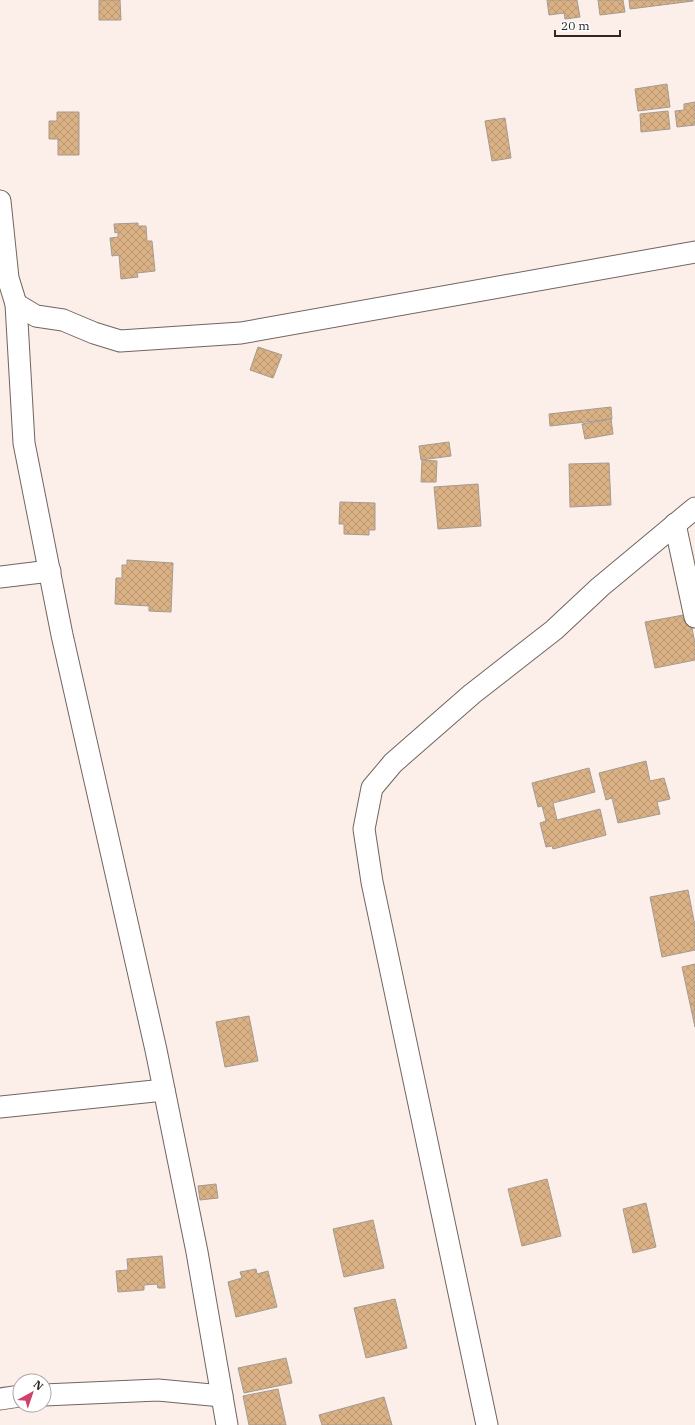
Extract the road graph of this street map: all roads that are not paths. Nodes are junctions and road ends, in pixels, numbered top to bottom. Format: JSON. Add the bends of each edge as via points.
{"nodes":[{"id":1,"x":0,"y":201,"type":"edge"},
{"id":2,"x":695,"y":252,"type":"edge"},
{"id":3,"x":16,"y":304,"type":"junction"},
{"id":4,"x":695,"y":508,"type":"edge"},
{"id":5,"x":675,"y":524,"type":"junction"},
{"id":6,"x":50,"y":571,"type":"junction"},
{"id":7,"x":0,"y":577,"type":"edge"},
{"id":8,"x":695,"y":617,"type":"edge"},
{"id":9,"x":164,"y":1090,"type":"junction"},
{"id":10,"x":0,"y":1107,"type":"edge"},
{"id":11,"x":52,"y":1395,"type":"edge"},
{"id":12,"x":222,"y":1396,"type":"junction"},
{"id":13,"x":12,"y":1397,"type":"edge"},
{"id":14,"x":0,"y":1399,"type":"edge"},
{"id":15,"x":227,"y":1425,"type":"edge"},
{"id":16,"x":488,"y":1425,"type":"edge"}],
"edges":[{"from":1,"to":3,"type":"street","via":[[8,278]]},
{"from":2,"to":3,"type":"street","via":[[240,333],[120,341],[63,320],[36,316]]},
{"from":3,"to":6,"type":"street","via":[[24,443]]},
{"from":4,"to":5,"type":"street"},
{"from":5,"to":8,"type":"street"},
{"from":5,"to":16,"type":"street","via":[[600,587],[554,630],[472,694],[398,758],[372,788],[364,829],[372,882]]},
{"from":6,"to":7,"type":"street"},
{"from":6,"to":9,"type":"street","via":[[62,635]]},
{"from":9,"to":10,"type":"street"},
{"from":9,"to":12,"type":"street","via":[[197,1252]]},
{"from":11,"to":12,"type":"street","via":[[158,1390]]},
{"from":12,"to":15,"type":"street"},
{"from":13,"to":14,"type":"street"}]}
